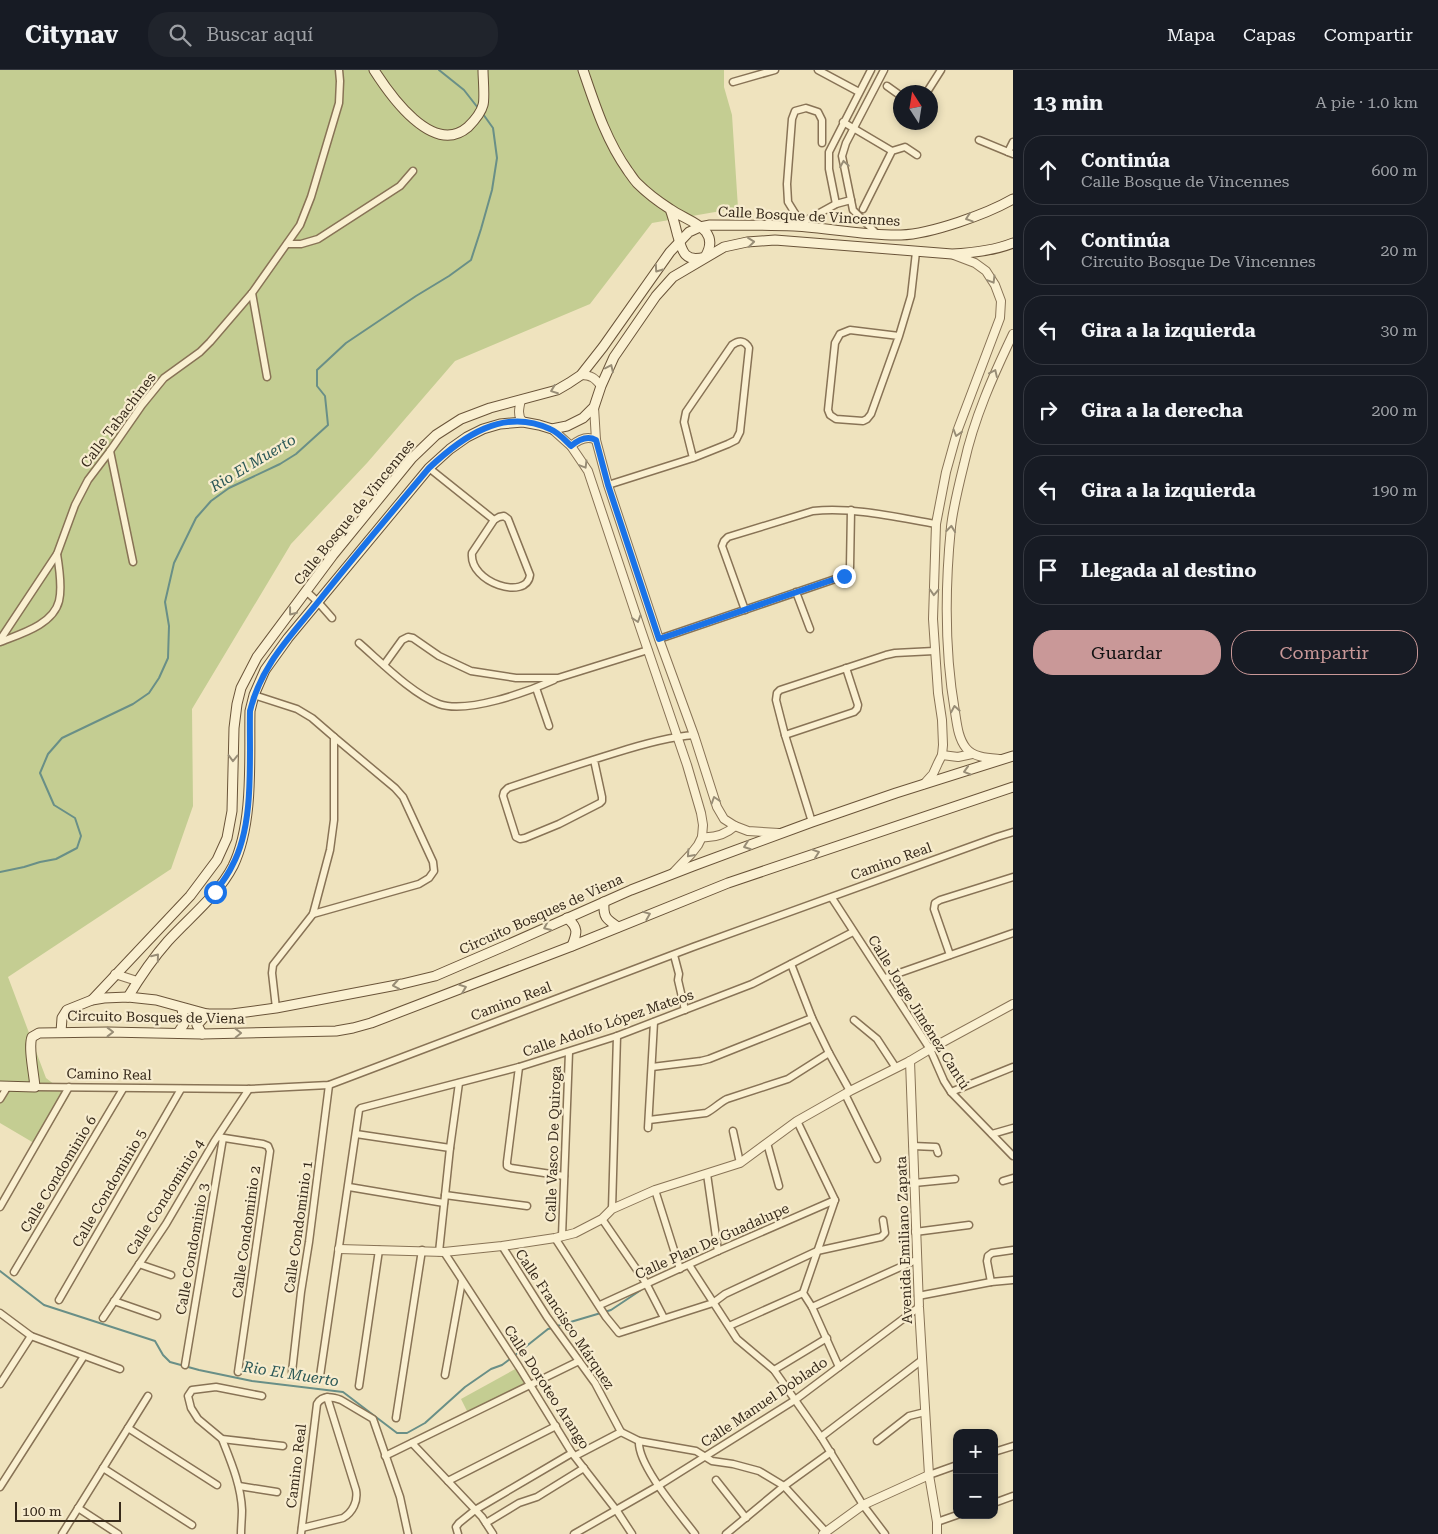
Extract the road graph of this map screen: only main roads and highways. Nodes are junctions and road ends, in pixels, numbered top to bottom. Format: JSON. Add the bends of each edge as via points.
{"nodes":[{"id":1,"x":374,"y":70,"type":"edge"},
{"id":2,"x":478,"y":70,"type":"edge"},
{"id":3,"x":483,"y":70,"type":"edge"},
{"id":4,"x":583,"y":70,"type":"edge"},
{"id":5,"x":483,"y":87,"type":"junction"},
{"id":6,"x":1013,"y":199,"type":"edge"},
{"id":7,"x":670,"y":209,"type":"junction"},
{"id":8,"x":700,"y":227,"type":"junction"},
{"id":9,"x":679,"y":242,"type":"junction"},
{"id":10,"x":1013,"y":243,"type":"edge"},
{"id":11,"x":706,"y":257,"type":"junction"},
{"id":12,"x":1009,"y":758,"type":"edge"},
{"id":13,"x":1013,"y":787,"type":"edge"},
{"id":14,"x":604,"y":902,"type":"junction"},
{"id":15,"x":567,"y":918,"type":"junction"},
{"id":16,"x":618,"y":927,"type":"junction"},
{"id":17,"x":572,"y":946,"type":"junction"},
{"id":18,"x":128,"y":996,"type":"junction"},
{"id":19,"x":92,"y":1000,"type":"junction"},
{"id":20,"x":182,"y":1008,"type":"junction"},
{"id":21,"x":207,"y":1014,"type":"junction"},
{"id":22,"x":61,"y":1032,"type":"junction"},
{"id":23,"x":178,"y":1033,"type":"junction"},
{"id":24,"x":202,"y":1034,"type":"junction"},
{"id":25,"x":4,"y":1086,"type":"edge"}],
"edges":[{"from":1,"to":5,"type":"main road","via":[[415,121],[439,133],[464,130],[474,121],[483,105]]},
{"from":2,"to":5,"type":"main road"},
{"from":3,"to":5,"type":"main road"},
{"from":4,"to":7,"type":"main road","via":[[600,119],[623,164],[637,183]]},
{"from":6,"to":8,"type":"main road","name":"Calle Bosque de Vincennes","one_way":true,"via":[[998,208],[927,232],[902,235],[798,225]]},
{"from":7,"to":8,"type":"main road"},
{"from":7,"to":9,"type":"main road"},
{"from":8,"to":9,"type":"main road","name":"Calle Bosque de Vincennes"},
{"from":8,"to":11,"type":"main road","via":[[710,241]]},
{"from":9,"to":11,"type":"main road","via":[[688,257],[697,260]]},
{"from":9,"to":19,"type":"main road","name":"Calle Bosque de Vincennes","one_way":true,"via":[[581,375],[557,390],[490,408],[436,435],[412,458],[333,555],[257,657],[241,688],[234,728],[232,811],[227,838],[217,860],[190,896]]},
{"from":11,"to":10,"type":"main road","name":"Calle Bosque de Vincennes","one_way":true,"via":[[724,247],[775,240],[952,254],[998,249]]},
{"from":18,"to":11,"type":"main road","name":"Calle Bosque de Vincennes","one_way":true,"via":[[168,941],[215,892],[233,866],[247,816],[250,711],[265,670],[288,638],[429,468],[450,449],[467,437],[500,424],[523,422],[552,429],[567,426],[594,408],[614,357],[656,296],[673,277]]},
{"from":12,"to":14,"type":"main road","name":"Circuito Bosques de Viena","one_way":true,"via":[[812,822]]},
{"from":16,"to":13,"type":"main road","name":"Circuito Bosques de Viena","one_way":true,"via":[[728,883]]},
{"from":14,"to":15,"type":"main road","name":"Circuito Bosques de Viena"},
{"from":14,"to":16,"type":"main road","via":[[606,918]]},
{"from":15,"to":17,"type":"main road","via":[[576,929]]},
{"from":15,"to":21,"type":"main road","name":"Circuito Bosques de Viena","one_way":true,"via":[[434,976],[276,1008]]},
{"from":16,"to":17,"type":"main road","name":"Circuito Bosques de Viena"},
{"from":24,"to":17,"type":"main road","name":"Circuito Bosques de Viena","one_way":true,"via":[[353,1028]]},
{"from":18,"to":19,"type":"main road","name":"Circuito Bosques de Viena"},
{"from":18,"to":20,"type":"main road","name":"Circuito Bosques de Viena"},
{"from":19,"to":22,"type":"main road","name":"Circuito Bosques de Viena","via":[[67,1010],[62,1018]]},
{"from":20,"to":21,"type":"main road","name":"Circuito Bosques de Viena"},
{"from":20,"to":23,"type":"main road","via":[[184,1024]]},
{"from":21,"to":24,"type":"main road","via":[[197,1025]]},
{"from":22,"to":23,"type":"main road","name":"Circuito Bosques de Viena","one_way":true},
{"from":22,"to":25,"type":"main road","name":"Camino Real","via":[[39,1033],[32,1037],[30,1046],[36,1087]]},
{"from":23,"to":24,"type":"main road","name":"Circuito Bosques de Viena"}]}
